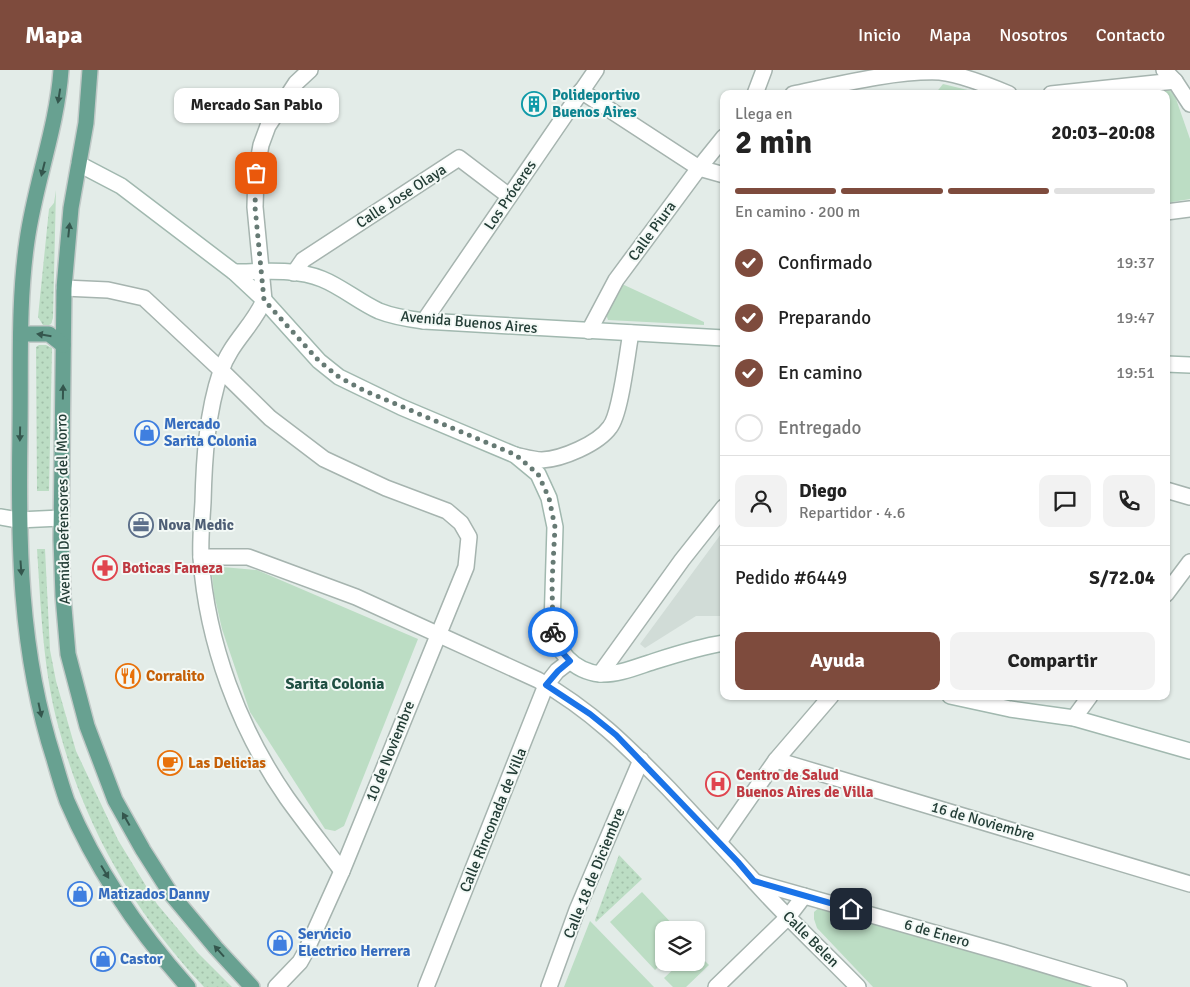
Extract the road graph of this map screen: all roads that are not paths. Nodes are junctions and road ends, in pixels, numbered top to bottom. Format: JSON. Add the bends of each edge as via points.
{"nodes":[{"id":1,"x":61,"y":70,"type":"edge"},
{"id":2,"x":90,"y":70,"type":"edge"},
{"id":3,"x":310,"y":70,"type":"edge"},
{"id":4,"x":596,"y":70,"type":"edge"},
{"id":5,"x":764,"y":70,"type":"edge"},
{"id":6,"x":1170,"y":75,"type":"edge"},
{"id":7,"x":756,"y":90,"type":"edge"},
{"id":8,"x":813,"y":90,"type":"edge"},
{"id":9,"x":1000,"y":90,"type":"edge"},
{"id":10,"x":1077,"y":90,"type":"edge"},
{"id":11,"x":581,"y":92,"type":"junction"},
{"id":12,"x":1190,"y":103,"type":"edge"},
{"id":13,"x":720,"y":142,"type":"edge"},
{"id":14,"x":79,"y":164,"type":"junction"},
{"id":15,"x":699,"y":168,"type":"junction"},
{"id":16,"x":720,"y":174,"type":"edge"},
{"id":17,"x":509,"y":196,"type":"junction"},
{"id":18,"x":1190,"y":209,"type":"edge"},
{"id":19,"x":1170,"y":212,"type":"edge"},
{"id":20,"x":234,"y":272,"type":"junction"},
{"id":21,"x":261,"y":272,"type":"junction"},
{"id":22,"x":294,"y":273,"type":"junction"},
{"id":23,"x":64,"y":288,"type":"junction"},
{"id":24,"x":264,"y":300,"type":"junction"},
{"id":25,"x":424,"y":321,"type":"junction"},
{"id":26,"x":589,"y":331,"type":"junction"},
{"id":27,"x":631,"y":333,"type":"junction"},
{"id":28,"x":21,"y":334,"type":"junction"},
{"id":29,"x":720,"y":338,"type":"edge"},
{"id":30,"x":63,"y":344,"type":"junction"},
{"id":31,"x":1170,"y":364,"type":"edge"},
{"id":32,"x":1190,"y":365,"type":"edge"},
{"id":33,"x":221,"y":370,"type":"junction"},
{"id":34,"x":516,"y":455,"type":"junction"},
{"id":35,"x":1170,"y":491,"type":"edge"},
{"id":36,"x":1190,"y":497,"type":"edge"},
{"id":37,"x":720,"y":512,"type":"edge"},
{"id":38,"x":0,"y":517,"type":"edge"},
{"id":39,"x":61,"y":518,"type":"junction"},
{"id":40,"x":18,"y":520,"type":"junction"},
{"id":41,"x":201,"y":557,"type":"junction"},
{"id":42,"x":1190,"y":562,"type":"edge"},
{"id":43,"x":1170,"y":589,"type":"edge"},
{"id":44,"x":438,"y":634,"type":"junction"},
{"id":45,"x":720,"y":644,"type":"edge"},
{"id":46,"x":570,"y":661,"type":"junction"},
{"id":47,"x":600,"y":674,"type":"junction"},
{"id":48,"x":546,"y":685,"type":"junction"},
{"id":49,"x":828,"y":700,"type":"edge"},
{"id":50,"x":968,"y":700,"type":"edge"},
{"id":51,"x":1087,"y":700,"type":"edge"},
{"id":52,"x":1074,"y":718,"type":"junction"},
{"id":53,"x":1190,"y":751,"type":"edge"},
{"id":54,"x":641,"y":760,"type":"junction"},
{"id":55,"x":776,"y":760,"type":"junction"},
{"id":56,"x":719,"y":842,"type":"junction"},
{"id":57,"x":342,"y":871,"type":"junction"},
{"id":58,"x":754,"y":881,"type":"junction"},
{"id":59,"x":1190,"y":884,"type":"edge"},
{"id":60,"x":804,"y":896,"type":"junction"},
{"id":61,"x":788,"y":917,"type":"junction"},
{"id":62,"x":185,"y":986,"type":"edge"},
{"id":63,"x":252,"y":987,"type":"edge"},
{"id":64,"x":276,"y":987,"type":"edge"},
{"id":65,"x":426,"y":987,"type":"edge"},
{"id":66,"x":549,"y":987,"type":"edge"},
{"id":67,"x":716,"y":987,"type":"edge"},
{"id":68,"x":858,"y":987,"type":"edge"},
{"id":69,"x":1119,"y":987,"type":"edge"}],
"edges":[{"from":1,"to":28,"type":"main road","one_way":true,"via":[[54,121],[27,239]]},
{"from":2,"to":14,"type":"main road","name":"Avenida Defensores del Morro"},
{"from":3,"to":21,"type":"street","via":[[296,83],[268,126],[261,145],[255,207]]},
{"from":4,"to":11,"type":"street","name":"Los Próceres"},
{"from":5,"to":7,"type":"street"},
{"from":6,"to":10,"type":"street"},
{"from":6,"to":12,"type":"street"},
{"from":8,"to":9,"type":"street","via":[[909,71],[940,72]]},
{"from":11,"to":15,"type":"street"},
{"from":11,"to":17,"type":"street","name":"Los Próceres"},
{"from":13,"to":15,"type":"street","name":"Calle Piura"},
{"from":14,"to":20,"type":"street","via":[[121,186]]},
{"from":23,"to":14,"type":"main road","name":"Avenida Defensores del Morro","one_way":true,"via":[[69,224]]},
{"from":15,"to":16,"type":"street"},
{"from":15,"to":26,"type":"street","name":"Calle Piura","via":[[616,280]]},
{"from":17,"to":22,"type":"street","name":"Calle Jose Olaya","via":[[459,158],[303,260]]},
{"from":17,"to":25,"type":"street","name":"Los Próceres"},
{"from":18,"to":19,"type":"street"},
{"from":20,"to":21,"type":"street","name":"Avenida Buenos Aires"},
{"from":20,"to":24,"type":"street"},
{"from":21,"to":22,"type":"street","name":"Avenida Buenos Aires"},
{"from":21,"to":24,"type":"street"},
{"from":22,"to":25,"type":"street","name":"Avenida Buenos Aires","via":[[323,279],[378,310]]},
{"from":23,"to":30,"type":"main road","name":"Avenida Defensores del Morro"},
{"from":23,"to":33,"type":"street","via":[[108,290],[144,298]]},
{"from":24,"to":33,"type":"street"},
{"from":24,"to":34,"type":"street","via":[[319,361],[339,377]]},
{"from":25,"to":26,"type":"street","name":"Avenida Buenos Aires"},
{"from":26,"to":27,"type":"street","name":"Avenida Buenos Aires"},
{"from":27,"to":29,"type":"street","name":"Avenida Buenos Aires"},
{"from":27,"to":34,"type":"street","via":[[617,411],[611,427],[597,439],[560,458],[540,460]]},
{"from":30,"to":28,"type":"main road","one_way":true,"via":[[49,334]]},
{"from":28,"to":40,"type":"main road","one_way":true},
{"from":39,"to":30,"type":"main road","name":"Avenida Defensores del Morro","one_way":true},
{"from":31,"to":32,"type":"street"},
{"from":33,"to":41,"type":"street","via":[[212,404],[203,476]]},
{"from":33,"to":44,"type":"street","name":"10 de Noviembre","via":[[270,418],[324,459],[386,488],[447,511],[461,523],[469,537],[466,567]]},
{"from":34,"to":46,"type":"street","via":[[538,474],[549,498],[555,527],[552,626],[560,650]]},
{"from":35,"to":36,"type":"street"},
{"from":37,"to":47,"type":"street"},
{"from":38,"to":40,"type":"street"},
{"from":39,"to":40,"type":"street"},
{"from":63,"to":39,"type":"main road","name":"Avenida Defensores del Morro","one_way":true,"via":[[171,894],[115,800],[86,726],[68,654]]},
{"from":40,"to":62,"type":"main road","one_way":true,"via":[[30,662],[45,733],[66,798],[130,915]]},
{"from":41,"to":44,"type":"street","name":"Calle Belen","via":[[248,557],[356,597]]},
{"from":41,"to":57,"type":"street","via":[[209,618],[240,714],[287,797]]},
{"from":42,"to":43,"type":"street"},
{"from":44,"to":48,"type":"street","name":"Calle Belen"},
{"from":44,"to":57,"type":"street","name":"10 de Noviembre"},
{"from":45,"to":47,"type":"street","via":[[630,669]]},
{"from":46,"to":47,"type":"street"},
{"from":46,"to":48,"type":"street","name":"Calle Rinconada de Villa"},
{"from":48,"to":54,"type":"street","name":"Calle Belen","via":[[590,714]]},
{"from":48,"to":65,"type":"street","name":"Calle Rinconada de Villa"},
{"from":49,"to":55,"type":"street"},
{"from":50,"to":52,"type":"street"},
{"from":51,"to":52,"type":"street"},
{"from":52,"to":53,"type":"street"},
{"from":54,"to":56,"type":"street","name":"Calle Belen"},
{"from":54,"to":66,"type":"street","name":"Calle 18 de Diciembre","via":[[577,910]]},
{"from":55,"to":56,"type":"street"},
{"from":55,"to":59,"type":"street","name":"16 de Noviembre"},
{"from":56,"to":58,"type":"street","name":"Calle Belen"},
{"from":57,"to":64,"type":"street","name":"10 de Noviembre","via":[[300,962]]},
{"from":58,"to":60,"type":"street","name":"6 de Enero"},
{"from":58,"to":61,"type":"street","name":"Calle Belen"},
{"from":60,"to":61,"type":"street"},
{"from":60,"to":69,"type":"street","name":"6 de Enero"},
{"from":61,"to":67,"type":"street"},
{"from":61,"to":68,"type":"street","name":"Calle Belen"}]}
